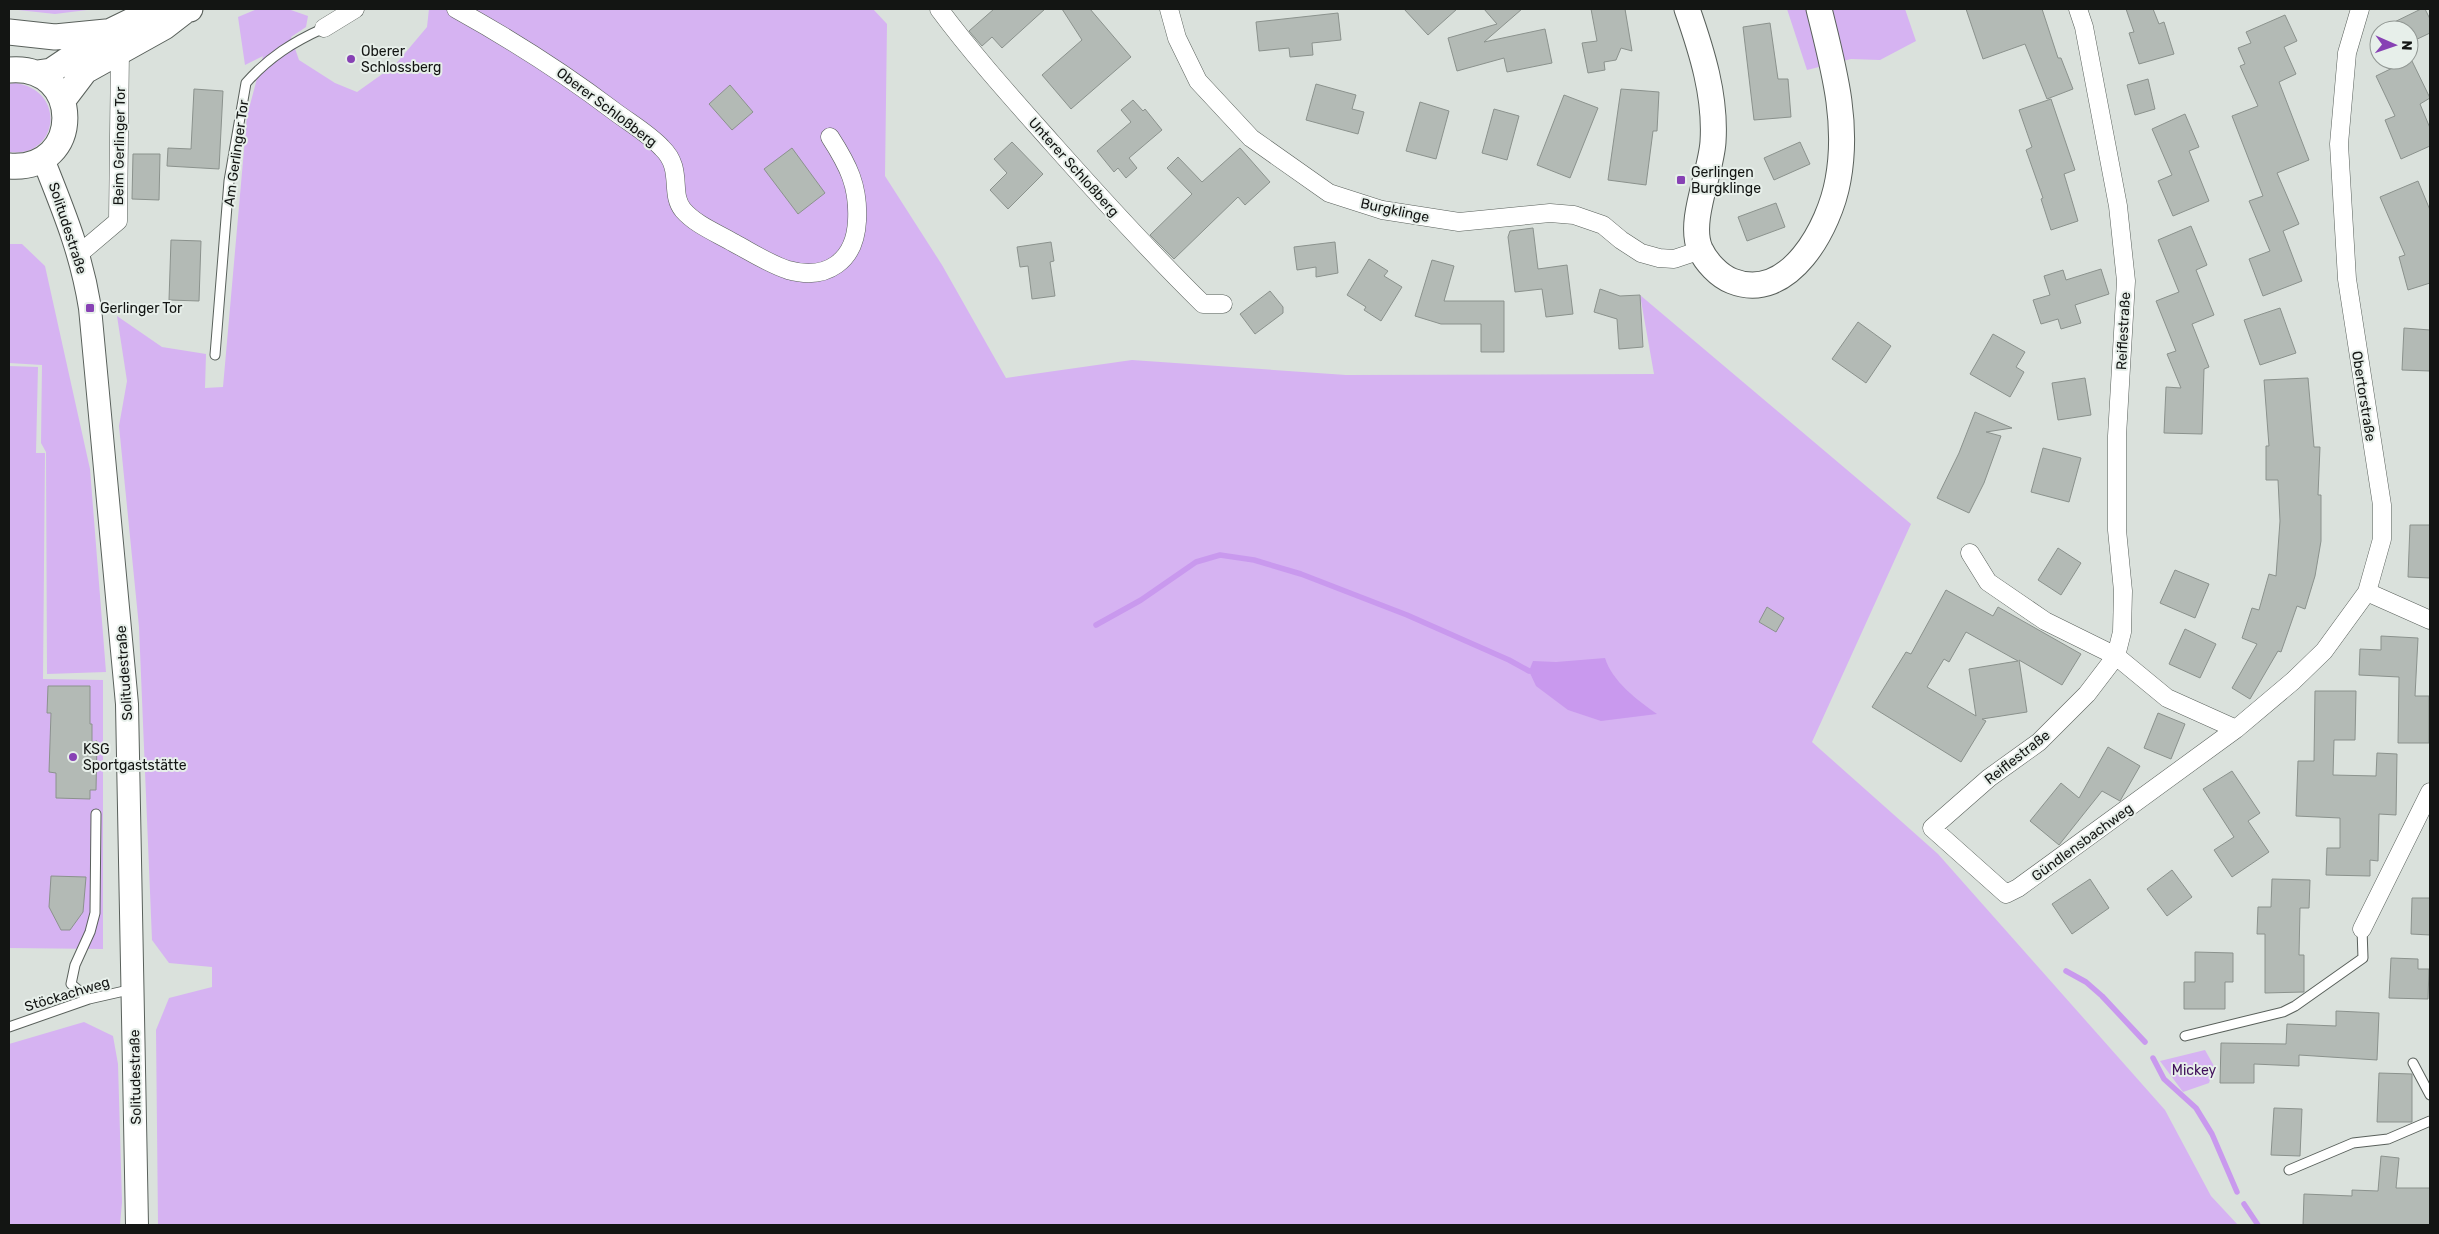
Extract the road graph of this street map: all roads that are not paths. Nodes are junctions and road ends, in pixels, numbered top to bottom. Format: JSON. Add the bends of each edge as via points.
{"nodes":[{"id":1,"x":188,"y":9,"type":"edge"},
{"id":2,"x":355,"y":9,"type":"edge"},
{"id":3,"x":456,"y":9,"type":"edge"},
{"id":4,"x":939,"y":9,"type":"edge"},
{"id":5,"x":1168,"y":9,"type":"edge"},
{"id":6,"x":1687,"y":9,"type":"edge"},
{"id":7,"x":1819,"y":9,"type":"edge"},
{"id":8,"x":2078,"y":9,"type":"edge"},
{"id":9,"x":2360,"y":9,"type":"edge"},
{"id":10,"x":324,"y":28,"type":"joint"},
{"id":11,"x":9,"y":32,"type":"edge"},
{"id":12,"x":114,"y":41,"type":"junction"},
{"id":13,"x":9,"y":70,"type":"edge"},
{"id":14,"x":37,"y":73,"type":"junction"},
{"id":15,"x":63,"y":100,"type":"junction"},
{"id":16,"x":830,"y":136,"type":"dead end"},
{"id":17,"x":43,"y":159,"type":"junction"},
{"id":18,"x":9,"y":166,"type":"edge"},
{"id":19,"x":1701,"y":250,"type":"junction"},
{"id":20,"x":79,"y":254,"type":"junction"},
{"id":21,"x":1223,"y":304,"type":"dead end"},
{"id":22,"x":215,"y":355,"type":"dead end"},
{"id":23,"x":1970,"y":553,"type":"dead end"},
{"id":24,"x":2367,"y":592,"type":"junction"},
{"id":25,"x":2430,"y":620,"type":"edge"},
{"id":26,"x":2116,"y":656,"type":"junction"},
{"id":27,"x":2236,"y":729,"type":"junction"},
{"id":28,"x":2430,"y":792,"type":"edge"},
{"id":29,"x":96,"y":814,"type":"dead end"},
{"id":30,"x":1932,"y":828,"type":"joint"},
{"id":31,"x":2362,"y":929,"type":"joint"},
{"id":32,"x":134,"y":989,"type":"junction"},
{"id":33,"x":89,"y":999,"type":"junction"},
{"id":34,"x":9,"y":1027,"type":"edge"},
{"id":35,"x":2184,"y":1036,"type":"dead end"},
{"id":36,"x":2413,"y":1063,"type":"dead end"},
{"id":37,"x":2430,"y":1095,"type":"edge"},
{"id":38,"x":2430,"y":1121,"type":"edge"},
{"id":39,"x":2289,"y":1170,"type":"dead end"},
{"id":40,"x":138,"y":1225,"type":"edge"}],
"edges":[{"from":1,"to":12,"type":"main road","via":[[164,27]]},
{"from":2,"to":10,"type":"street","name":"Am Gerlinger Tor"},
{"from":3,"to":16,"type":"street","name":"Oberer Schloßberg","via":[[574,81],[663,149],[676,169],[677,197],[682,209],[694,221],[787,270],[805,273],[830,269],[849,254],[856,234],[854,183]]},
{"from":4,"to":21,"type":"street","name":"Unterer Schloßberg","via":[[974,54],[1150,251],[1203,304]]},
{"from":5,"to":19,"type":"street","name":"Burgklinge","via":[[1177,38],[1198,81],[1251,138],[1329,193],[1382,210],[1459,222],[1550,213],[1574,215],[1603,225],[1641,252],[1659,258],[1674,259]]},
{"from":6,"to":19,"type":"main road","via":[[1705,66],[1713,118],[1709,168],[1697,221]]},
{"from":7,"to":19,"type":"main road","via":[[1836,77],[1842,134],[1838,181],[1814,242],[1783,276],[1764,285],[1743,285],[1727,279]]},
{"from":8,"to":26,"type":"street","name":"Reiflestraße","via":[[2118,206],[2126,281],[2117,446],[2122,632]]},
{"from":9,"to":24,"type":"street","name":"Obertorstraße","via":[[2347,53],[2339,144],[2347,279],[2382,505],[2382,540]]},
{"from":10,"to":22,"type":"lane","name":"Am Gerlinger Tor","via":[[290,44],[246,83],[229,181]]},
{"from":11,"to":12,"type":"main road"},
{"from":12,"to":14,"type":"main road","via":[[52,71]]},
{"from":12,"to":15,"type":"main road"},
{"from":12,"to":20,"type":"street","name":"Beim Gerlinger Tor","via":[[118,221]]},
{"from":13,"to":14,"type":"main road"},
{"from":14,"to":15,"type":"main road","via":[[49,81]]},
{"from":15,"to":17,"type":"main road","via":[[66,121],[63,136]]},
{"from":17,"to":18,"type":"main road"},
{"from":17,"to":20,"type":"street","name":"Solitudestraße","via":[[57,188]]},
{"from":20,"to":32,"type":"street","name":"Solitudestraße","via":[[90,308],[127,704]]},
{"from":23,"to":26,"type":"street","via":[[1988,582],[2045,621]]},
{"from":24,"to":25,"type":"street"},
{"from":24,"to":27,"type":"street","name":"Obertorstraße","via":[[2324,652]]},
{"from":26,"to":27,"type":"street","via":[[2167,698]]},
{"from":26,"to":30,"type":"street","name":"Reiflestraße","via":[[2086,694],[2039,742],[1989,778]]},
{"from":27,"to":30,"type":"street","name":"Gündlensbachweg","via":[[2026,883],[2006,894]]},
{"from":28,"to":31,"type":"street"},
{"from":29,"to":33,"type":"lane","via":[[95,914],[71,984]]},
{"from":31,"to":35,"type":"lane","via":[[2362,958],[2296,1006]]},
{"from":32,"to":33,"type":"lane","name":"Stöckachweg"},
{"from":32,"to":40,"type":"street","name":"Solitudestraße"},
{"from":33,"to":34,"type":"lane","name":"Stöckachweg"},
{"from":36,"to":37,"type":"lane"},
{"from":38,"to":39,"type":"lane","via":[[2388,1139],[2353,1143]]}]}
